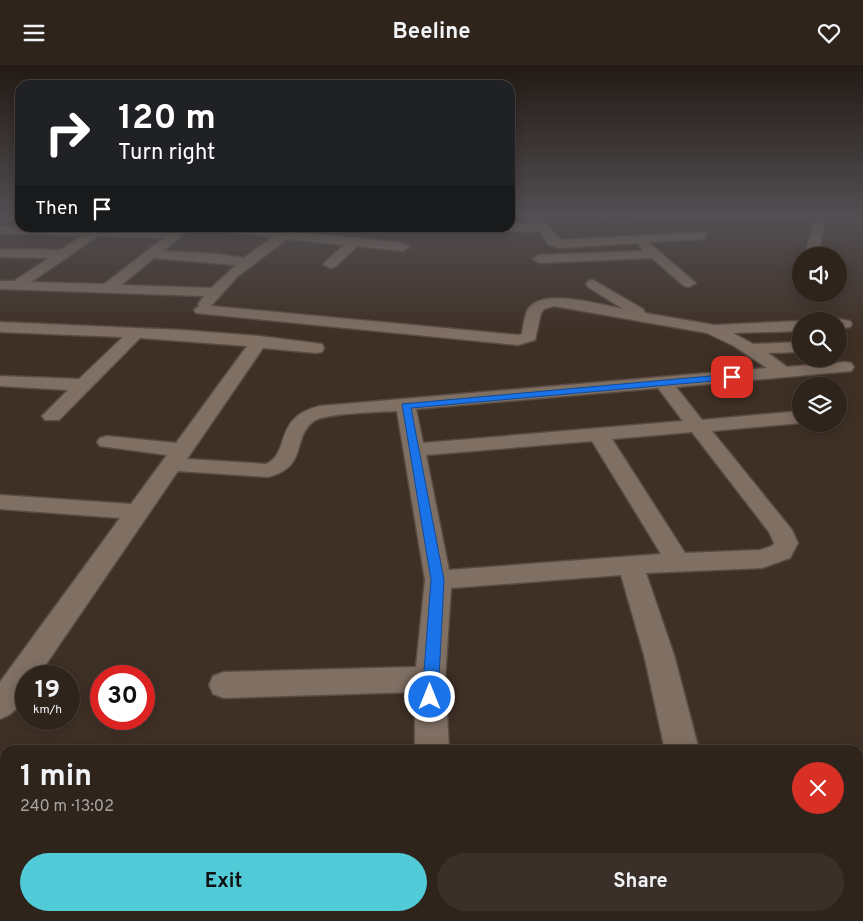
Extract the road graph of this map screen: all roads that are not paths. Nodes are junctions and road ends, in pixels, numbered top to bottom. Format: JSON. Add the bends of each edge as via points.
{"nodes":[{"id":1,"x":63,"y":255,"type":"edge"},
{"id":2,"x":149,"y":255,"type":"edge"},
{"id":3,"x":166,"y":255,"type":"edge"},
{"id":4,"x":258,"y":255,"type":"edge"},
{"id":5,"x":340,"y":255,"type":"edge"},
{"id":6,"x":632,"y":255,"type":"edge"},
{"id":7,"x":655,"y":255,"type":"edge"},
{"id":8,"x":539,"y":259,"type":"dead end"},
{"id":9,"x":247,"y":263,"type":"junction"},
{"id":10,"x":330,"y":264,"type":"dead end"},
{"id":11,"x":689,"y":283,"type":"dead end"},
{"id":12,"x":593,"y":284,"type":"dead end"},
{"id":13,"x":0,"y":285,"type":"edge"},
{"id":14,"x":17,"y":285,"type":"junction"},
{"id":15,"x":109,"y":287,"type":"junction"},
{"id":16,"x":214,"y":292,"type":"junction"},
{"id":17,"x":0,"y":296,"type":"edge"},
{"id":18,"x":201,"y":310,"type":"junction"},
{"id":19,"x":650,"y":319,"type":"junction"},
{"id":20,"x":792,"y":326,"type":"edge"},
{"id":21,"x":0,"y":327,"type":"edge"},
{"id":22,"x":711,"y":329,"type":"junction"},
{"id":23,"x":136,"y":333,"type":"junction"},
{"id":24,"x":182,"y":335,"type":"junction"},
{"id":25,"x":259,"y":341,"type":"junction"},
{"id":26,"x":316,"y":347,"type":"dead end"},
{"id":27,"x":792,"y":347,"type":"edge"},
{"id":28,"x":751,"y":349,"type":"junction"},
{"id":29,"x":845,"y":367,"type":"dead end"},
{"id":30,"x":783,"y":372,"type":"junction"},
{"id":31,"x":0,"y":381,"type":"edge"},
{"id":32,"x":662,"y":383,"type":"junction"},
{"id":33,"x":82,"y":385,"type":"junction"},
{"id":34,"x":406,"y":406,"type":"junction"},
{"id":35,"x":52,"y":416,"type":"dead end"},
{"id":36,"x":792,"y":418,"type":"edge"},
{"id":37,"x":696,"y":427,"type":"junction"},
{"id":38,"x":599,"y":435,"type":"junction"},
{"id":39,"x":108,"y":442,"type":"dead end"},
{"id":40,"x":416,"y":450,"type":"junction"},
{"id":41,"x":178,"y":457,"type":"junction"},
{"id":42,"x":0,"y":502,"type":"edge"},
{"id":43,"x":139,"y":512,"type":"junction"},
{"id":44,"x":678,"y":562,"type":"junction"},
{"id":45,"x":631,"y":566,"type":"junction"},
{"id":46,"x":438,"y":580,"type":"junction"},
{"id":47,"x":430,"y":679,"type":"junction"},
{"id":48,"x":224,"y":685,"type":"dead end"},
{"id":49,"x":0,"y":706,"type":"edge"},
{"id":50,"x":432,"y":745,"type":"edge"},
{"id":51,"x":681,"y":745,"type":"edge"}],
"edges":[{"from":1,"to":14,"type":"street"},
{"from":2,"to":15,"type":"street"},
{"from":3,"to":9,"type":"street"},
{"from":4,"to":9,"type":"street"},
{"from":5,"to":10,"type":"street"},
{"from":6,"to":8,"type":"street"},
{"from":7,"to":11,"type":"street"},
{"from":9,"to":16,"type":"street"},
{"from":12,"to":19,"type":"street"},
{"from":13,"to":14,"type":"street"},
{"from":14,"to":15,"type":"street"},
{"from":14,"to":17,"type":"street"},
{"from":15,"to":16,"type":"street"},
{"from":16,"to":18,"type":"street"},
{"from":18,"to":19,"type":"street","via":[[518,340],[529,337],[534,313],[545,303],[563,303]]},
{"from":18,"to":24,"type":"street"},
{"from":19,"to":22,"type":"street"},
{"from":20,"to":22,"type":"street"},
{"from":21,"to":23,"type":"street"},
{"from":22,"to":28,"type":"street"},
{"from":23,"to":24,"type":"street"},
{"from":23,"to":33,"type":"street"},
{"from":24,"to":25,"type":"street"},
{"from":25,"to":26,"type":"street"},
{"from":25,"to":41,"type":"street"},
{"from":27,"to":28,"type":"street"},
{"from":28,"to":30,"type":"street"},
{"from":29,"to":30,"type":"street"},
{"from":30,"to":32,"type":"street"},
{"from":31,"to":33,"type":"street"},
{"from":32,"to":34,"type":"street"},
{"from":32,"to":37,"type":"street"},
{"from":33,"to":35,"type":"street"},
{"from":34,"to":40,"type":"street"},
{"from":34,"to":41,"type":"street","via":[[328,411],[309,416],[302,421],[284,463],[268,471]]},
{"from":36,"to":37,"type":"street"},
{"from":37,"to":38,"type":"street"},
{"from":37,"to":44,"type":"street","via":[[780,529],[786,543],[781,552],[762,559]]},
{"from":38,"to":40,"type":"street"},
{"from":38,"to":44,"type":"street"},
{"from":39,"to":41,"type":"street"},
{"from":40,"to":46,"type":"street"},
{"from":41,"to":43,"type":"street"},
{"from":42,"to":43,"type":"street"},
{"from":43,"to":49,"type":"street"},
{"from":44,"to":45,"type":"street"},
{"from":45,"to":46,"type":"street"},
{"from":45,"to":51,"type":"street","via":[[659,655]]},
{"from":46,"to":47,"type":"street"},
{"from":47,"to":48,"type":"street"},
{"from":47,"to":50,"type":"street"}]}
